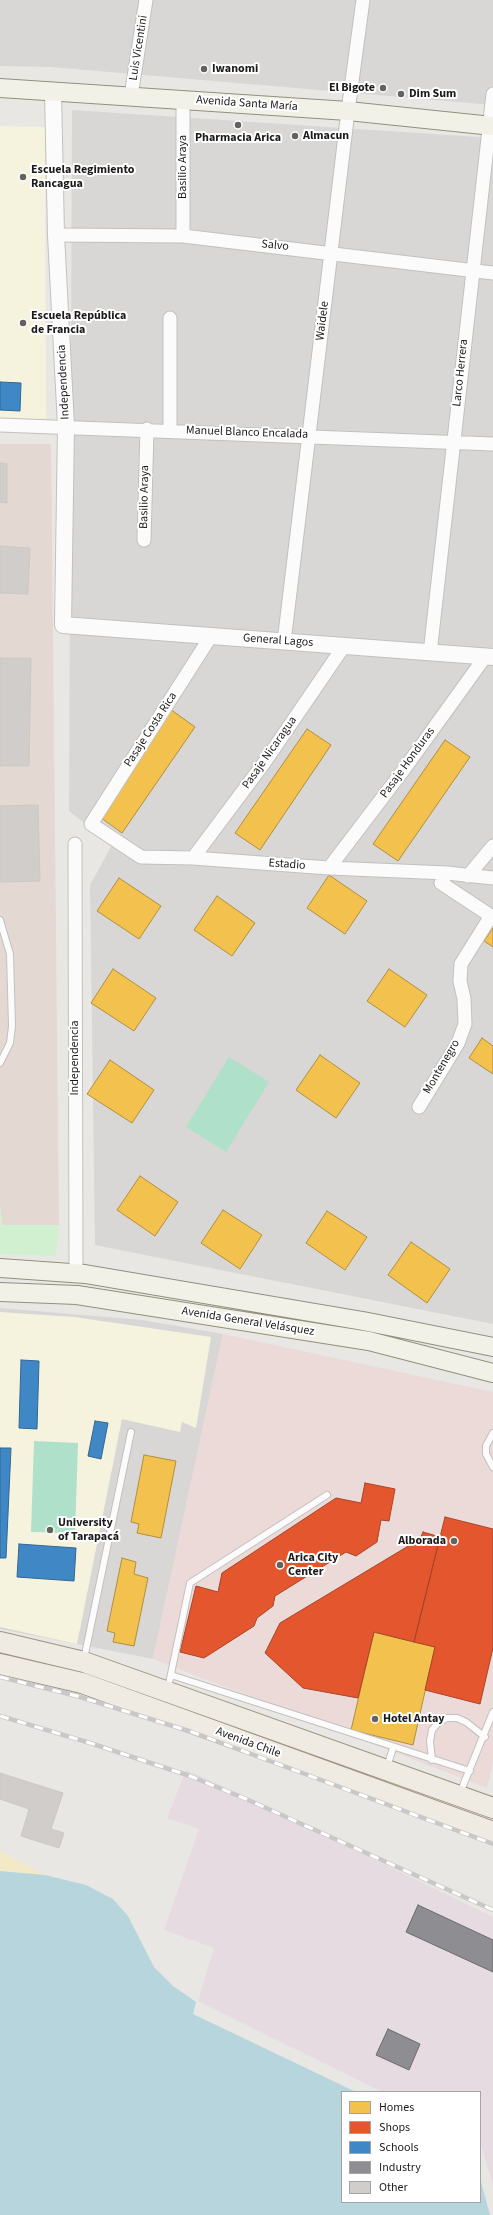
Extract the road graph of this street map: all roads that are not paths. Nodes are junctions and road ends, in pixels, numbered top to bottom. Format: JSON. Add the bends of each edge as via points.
{"nodes":[{"id":1,"x":146,"y":0,"type":"edge"},
{"id":2,"x":363,"y":0,"type":"edge"},
{"id":3,"x":0,"y":88,"type":"edge"},
{"id":4,"x":53,"y":91,"type":"junction"},
{"id":5,"x":493,"y":94,"type":"edge"},
{"id":6,"x":131,"y":96,"type":"junction"},
{"id":7,"x":183,"y":99,"type":"junction"},
{"id":8,"x":348,"y":111,"type":"junction"},
{"id":9,"x":491,"y":126,"type":"edge"},
{"id":10,"x":56,"y":235,"type":"junction"},
{"id":11,"x":183,"y":236,"type":"junction"},
{"id":12,"x":331,"y":252,"type":"junction"},
{"id":13,"x":473,"y":270,"type":"junction"},
{"id":14,"x":493,"y":273,"type":"edge"},
{"id":15,"x":170,"y":318,"type":"dead end"},
{"id":16,"x":0,"y":425,"type":"edge"},
{"id":17,"x":66,"y":426,"type":"junction"},
{"id":18,"x":147,"y":429,"type":"junction"},
{"id":19,"x":170,"y":430,"type":"junction"},
{"id":20,"x":309,"y":436,"type":"junction"},
{"id":21,"x":453,"y":441,"type":"junction"},
{"id":22,"x":493,"y":444,"type":"edge"},
{"id":23,"x":144,"y":540,"type":"dead end"},
{"id":24,"x":63,"y":625,"type":"joint"},
{"id":25,"x":211,"y":636,"type":"junction"},
{"id":26,"x":284,"y":642,"type":"junction"},
{"id":27,"x":344,"y":646,"type":"junction"},
{"id":28,"x":430,"y":653,"type":"junction"},
{"id":29,"x":489,"y":657,"type":"edge"},
{"id":30,"x":91,"y":824,"type":"joint"},
{"id":31,"x":75,"y":844,"type":"dead end"},
{"id":32,"x":493,"y":846,"type":"edge"},
{"id":33,"x":193,"y":858,"type":"junction"},
{"id":34,"x":329,"y":868,"type":"junction"},
{"id":35,"x":447,"y":873,"type":"junction"},
{"id":36,"x":468,"y":876,"type":"junction"},
{"id":37,"x":493,"y":878,"type":"edge"},
{"id":38,"x":0,"y":920,"type":"edge"},
{"id":39,"x":0,"y":1062,"type":"edge"},
{"id":40,"x":419,"y":1107,"type":"dead end"},
{"id":41,"x":0,"y":1268,"type":"edge"},
{"id":42,"x":76,"y":1272,"type":"junction"},
{"id":43,"x":0,"y":1292,"type":"edge"},
{"id":44,"x":493,"y":1347,"type":"edge"},
{"id":45,"x":493,"y":1373,"type":"edge"},
{"id":46,"x":131,"y":1432,"type":"dead end"},
{"id":47,"x":493,"y":1433,"type":"edge"},
{"id":48,"x":493,"y":1467,"type":"edge"},
{"id":49,"x":327,"y":1495,"type":"dead end"},
{"id":50,"x":0,"y":1642,"type":"edge"},
{"id":51,"x":84,"y":1662,"type":"junction"},
{"id":52,"x":0,"y":1664,"type":"edge"},
{"id":53,"x":169,"y":1683,"type":"junction"},
{"id":54,"x":493,"y":1712,"type":"edge"},
{"id":55,"x":485,"y":1737,"type":"junction"},
{"id":56,"x":393,"y":1748,"type":"junction"},
{"id":57,"x":432,"y":1760,"type":"junction"},
{"id":58,"x":386,"y":1771,"type":"junction"},
{"id":59,"x":470,"y":1771,"type":"junction"},
{"id":60,"x":458,"y":1796,"type":"junction"},
{"id":61,"x":493,"y":1808,"type":"edge"},
{"id":62,"x":491,"y":1825,"type":"edge"}],
"edges":[{"from":1,"to":6,"type":"street","name":"Luis Vicentini"},
{"from":2,"to":8,"type":"street","name":"Waidele"},
{"from":3,"to":4,"type":"main road","name":"Avenida Santa María"},
{"from":4,"to":6,"type":"main road","name":"Avenida Santa María"},
{"from":4,"to":10,"type":"street","name":"Independencia"},
{"from":5,"to":9,"type":"street","name":"Larco Herrera"},
{"from":6,"to":7,"type":"main road","name":"Avenida Santa María"},
{"from":7,"to":8,"type":"main road","name":"Avenida Santa María"},
{"from":7,"to":11,"type":"street","name":"Basilio Araya"},
{"from":8,"to":9,"type":"main road","name":"Avenida Santa María"},
{"from":8,"to":12,"type":"street","name":"Waidele"},
{"from":9,"to":13,"type":"street","name":"Larco Herrera"},
{"from":10,"to":11,"type":"street","name":"Salvo"},
{"from":10,"to":17,"type":"street","name":"Independencia"},
{"from":11,"to":12,"type":"street","name":"Salvo"},
{"from":12,"to":13,"type":"street","name":"Salvo"},
{"from":12,"to":20,"type":"street","name":"Waidele"},
{"from":13,"to":14,"type":"street","name":"Salvo"},
{"from":13,"to":21,"type":"street","name":"Larco Herrera"},
{"from":15,"to":19,"type":"street"},
{"from":16,"to":17,"type":"street","name":"Manuel Blanco Encalada"},
{"from":17,"to":18,"type":"street","name":"Manuel Blanco Encalada"},
{"from":17,"to":24,"type":"street","name":"Independencia"},
{"from":18,"to":19,"type":"street","name":"Manuel Blanco Encalada"},
{"from":18,"to":23,"type":"street","name":"Basilio Araya"},
{"from":19,"to":20,"type":"street","name":"Manuel Blanco Encalada"},
{"from":20,"to":21,"type":"street","name":"Manuel Blanco Encalada"},
{"from":20,"to":26,"type":"street","name":"Waidele"},
{"from":21,"to":22,"type":"street","name":"Manuel Blanco Encalada"},
{"from":21,"to":28,"type":"street","name":"Larco Herrera"},
{"from":24,"to":25,"type":"street","name":"General Lagos"},
{"from":25,"to":26,"type":"street","name":"General Lagos"},
{"from":25,"to":30,"type":"street","name":"Pasaje Costa Rica"},
{"from":26,"to":27,"type":"street","name":"General Lagos"},
{"from":27,"to":28,"type":"street","name":"General Lagos"},
{"from":27,"to":33,"type":"street","name":"Pasaje Nicaragua","via":[[264,763]]},
{"from":28,"to":29,"type":"street","name":"General Lagos"},
{"from":29,"to":34,"type":"street","name":"Pasaje Honduras"},
{"from":30,"to":33,"type":"street","name":"Estadio","via":[[141,857]]},
{"from":31,"to":42,"type":"street","name":"Independencia"},
{"from":32,"to":36,"type":"street"},
{"from":33,"to":34,"type":"street","name":"Estadio"},
{"from":34,"to":35,"type":"street","name":"Estadio"},
{"from":35,"to":36,"type":"street","name":"Estadio"},
{"from":35,"to":40,"type":"street","name":"Montenegro","via":[[441,883],[492,916],[461,964],[460,981],[465,1024],[458,1043]]},
{"from":36,"to":37,"type":"street","name":"Estadio"},
{"from":38,"to":39,"type":"lane","via":[[10,954],[12,1026],[10,1043]]},
{"from":41,"to":42,"type":"main road","name":"Avenida General Velásquez"},
{"from":42,"to":44,"type":"main road","name":"Avenida General Velásquez","via":[[363,1321]]},
{"from":43,"to":45,"type":"main road","name":"Avenida General Velásquez","via":[[77,1295],[369,1342]]},
{"from":46,"to":51,"type":"lane"},
{"from":47,"to":48,"type":"lane","via":[[486,1446],[486,1454]]},
{"from":49,"to":53,"type":"lane","via":[[190,1583]]},
{"from":50,"to":51,"type":"main road","name":"Avenida Chile"},
{"from":51,"to":53,"type":"main road","name":"Avenida Chile"},
{"from":52,"to":62,"type":"main road","name":"Avenida Chile","via":[[82,1683]]},
{"from":53,"to":56,"type":"lane"},
{"from":53,"to":58,"type":"main road","name":"Avenida Chile"},
{"from":54,"to":55,"type":"lane"},
{"from":55,"to":57,"type":"lane","via":[[466,1722],[458,1718],[447,1718],[432,1730]]},
{"from":55,"to":59,"type":"lane"},
{"from":56,"to":57,"type":"lane"},
{"from":56,"to":58,"type":"lane"},
{"from":57,"to":59,"type":"lane"},
{"from":58,"to":60,"type":"main road","name":"Avenida Chile"},
{"from":59,"to":60,"type":"lane"},
{"from":60,"to":61,"type":"main road","name":"Avenida Chile"}]}
